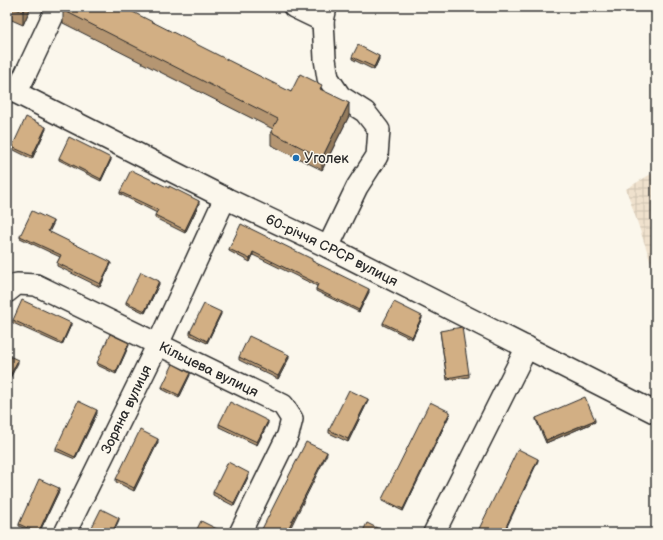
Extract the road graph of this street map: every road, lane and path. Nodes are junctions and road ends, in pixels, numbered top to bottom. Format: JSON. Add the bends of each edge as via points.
{"nodes":[{"id":1,"x":57,"y":7,"type":"edge"},
{"id":2,"x":294,"y":7,"type":"edge"},
{"id":3,"x":324,"y":14,"type":"edge"},
{"id":4,"x":12,"y":90,"type":"edge"},
{"id":5,"x":225,"y":198,"type":"junction"},
{"id":6,"x":328,"y":246,"type":"junction"},
{"id":7,"x":7,"y":292,"type":"edge"},
{"id":8,"x":158,"y":344,"type":"junction"},
{"id":9,"x":528,"y":347,"type":"junction"},
{"id":10,"x":656,"y":413,"type":"edge"},
{"id":11,"x":65,"y":533,"type":"edge"},
{"id":12,"x":240,"y":533,"type":"edge"},
{"id":13,"x":434,"y":533,"type":"edge"}],
"edges":[{"from":1,"to":4,"type":"street"},
{"from":2,"to":3,"type":"street"},
{"from":3,"to":6,"type":"street","via":[[324,59],[328,78],[340,96],[365,112],[379,130],[377,156],[357,187]]},
{"from":4,"to":5,"type":"street","name":"60-річчя СРСР вулиця"},
{"from":5,"to":6,"type":"street","name":"60-річчя СРСР вулиця"},
{"from":5,"to":8,"type":"street","name":"Зоряна вулиця"},
{"from":6,"to":9,"type":"street","name":"60-річчя СРСР вулиця"},
{"from":7,"to":8,"type":"street","name":"Кільцева вулиця","via":[[17,284],[36,285]]},
{"from":8,"to":11,"type":"street","name":"Зоряна вулиця"},
{"from":8,"to":12,"type":"street","name":"Кільцева вулиця","via":[[283,405],[292,419],[288,435]]},
{"from":9,"to":10,"type":"street","name":"60-річчя СРСР вулиця"},
{"from":9,"to":13,"type":"street"}]}
